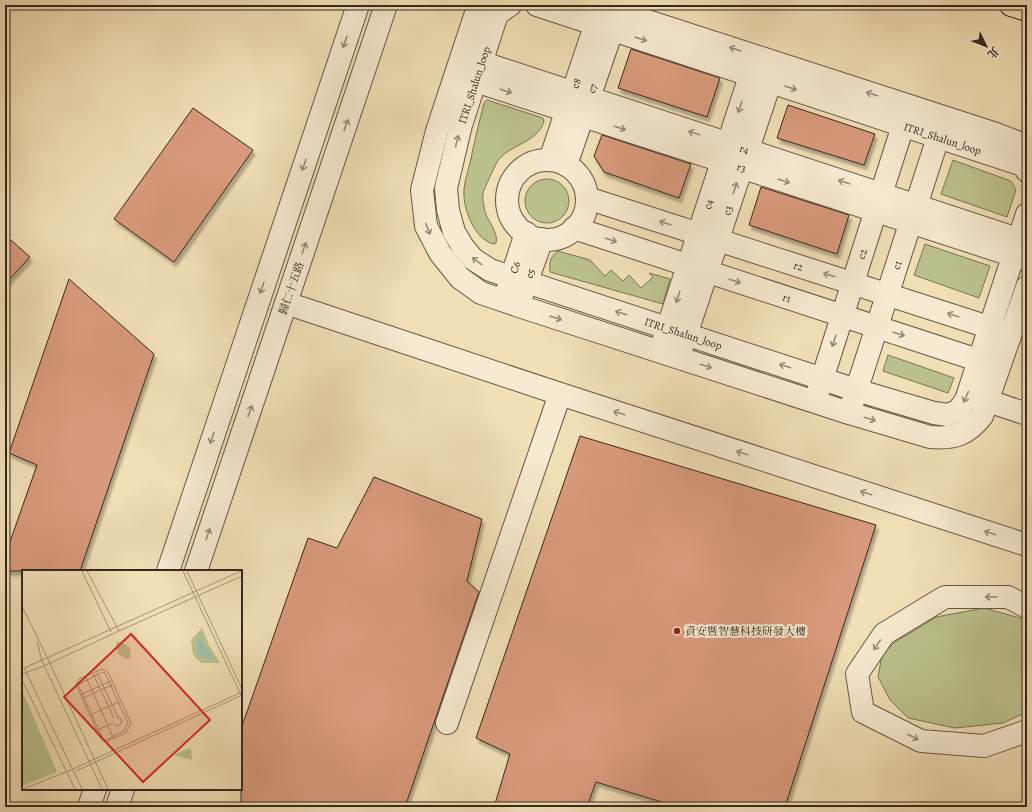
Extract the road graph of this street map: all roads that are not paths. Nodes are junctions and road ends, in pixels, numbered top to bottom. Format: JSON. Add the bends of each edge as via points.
{"nodes":[{"id":1,"x":358,"y":5,"type":"edge"},
{"id":2,"x":386,"y":5,"type":"edge"},
{"id":3,"x":483,"y":5,"type":"edge"},
{"id":4,"x":510,"y":5,"type":"edge"},
{"id":5,"x":537,"y":5,"type":"edge"},
{"id":6,"x":1011,"y":5,"type":"edge"},
{"id":7,"x":1027,"y":10,"type":"edge"},
{"id":8,"x":605,"y":15,"type":"edge"},
{"id":9,"x":468,"y":68,"type":"junction"},
{"id":10,"x":763,"y":69,"type":"junction"},
{"id":11,"x":578,"y":104,"type":"junction"},
{"id":12,"x":906,"y":116,"type":"junction"},
{"id":13,"x":941,"y":127,"type":"junction"},
{"id":14,"x":1027,"y":146,"type":"edge"},
{"id":15,"x":735,"y":156,"type":"junction"},
{"id":16,"x":558,"y":162,"type":"junction"},
{"id":17,"x":1027,"y":171,"type":"edge"},
{"id":18,"x":587,"y":198,"type":"junction"},
{"id":19,"x":878,"y":203,"type":"junction"},
{"id":20,"x":913,"y":214,"type":"junction"},
{"id":21,"x":1027,"y":214,"type":"edge"},
{"id":22,"x":574,"y":228,"type":"junction"},
{"id":23,"x":534,"y":236,"type":"junction"},
{"id":24,"x":708,"y":237,"type":"junction"},
{"id":25,"x":1021,"y":249,"type":"edge"},
{"id":26,"x":697,"y":268,"type":"junction"},
{"id":27,"x":519,"y":280,"type":"junction"},
{"id":28,"x":852,"y":283,"type":"junction"},
{"id":29,"x":1027,"y":287,"type":"edge"},
{"id":30,"x":887,"y":294,"type":"junction"},
{"id":31,"x":286,"y":303,"type":"junction"},
{"id":32,"x":511,"y":304,"type":"junction"},
{"id":33,"x":842,"y":316,"type":"junction"},
{"id":34,"x":877,"y":327,"type":"junction"},
{"id":35,"x":990,"y":327,"type":"junction"},
{"id":36,"x":677,"y":331,"type":"junction"},
{"id":37,"x":1011,"y":334,"type":"junction"},
{"id":38,"x":669,"y":355,"type":"junction"},
{"id":39,"x":979,"y":360,"type":"junction"},
{"id":40,"x":1000,"y":367,"type":"junction"},
{"id":41,"x":822,"y":378,"type":"junction"},
{"id":42,"x":856,"y":390,"type":"junction"},
{"id":43,"x":560,"y":394,"type":"junction"},
{"id":44,"x":815,"y":401,"type":"junction"},
{"id":45,"x":988,"y":401,"type":"junction"},
{"id":46,"x":849,"y":412,"type":"junction"},
{"id":47,"x":1027,"y":414,"type":"edge"},
{"id":48,"x":1027,"y":545,"type":"edge"},
{"id":49,"x":168,"y":570,"type":"edge"},
{"id":50,"x":196,"y":570,"type":"edge"},
{"id":51,"x":1027,"y":607,"type":"edge"},
{"id":52,"x":447,"y":723,"type":"dead end"},
{"id":53,"x":1027,"y":731,"type":"edge"},
{"id":54,"x":95,"y":790,"type":"edge"},
{"id":55,"x":123,"y":790,"type":"edge"},
{"id":56,"x":89,"y":807,"type":"edge"},
{"id":57,"x":117,"y":807,"type":"edge"}],
"edges":[{"from":1,"to":49,"type":"street","one_way":true},
{"from":31,"to":2,"type":"street","name":"歸仁十五路","one_way":true},
{"from":3,"to":9,"type":"street","name":"ITRI_Shalun_loop","via":[[476,13]]},
{"from":4,"to":9,"type":"street","name":"ITRI_Shalun_loop","via":[[497,14]]},
{"from":5,"to":8,"type":"street","name":"ITRI_Shalun_loop"},
{"from":6,"to":7,"type":"main road"},
{"from":8,"to":10,"type":"street","name":"ITRI_Shalun_loop"},
{"from":8,"to":11,"type":"street","name":"c8"},
{"from":9,"to":11,"type":"street"},
{"from":27,"to":9,"type":"street","name":"ITRI_Shalun_loop","one_way":true,"via":[[490,270],[473,258],[454,232],[448,210],[446,188],[461,125]]},
{"from":9,"to":32,"type":"street","name":"ITRI_Shalun_loop","one_way":true,"via":[[437,131],[422,190],[426,226],[440,254],[460,278],[482,293]]},
{"from":10,"to":12,"type":"street","name":"ITRI_Shalun_loop"},
{"from":10,"to":15,"type":"street","name":"c3"},
{"from":11,"to":15,"type":"street","name":"r3"},
{"from":11,"to":16,"type":"street"},
{"from":12,"to":13,"type":"street","name":"ITRI_Shalun_loop"},
{"from":12,"to":19,"type":"street","name":"c2"},
{"from":13,"to":14,"type":"street","name":"ITRI_Shalun_loop"},
{"from":13,"to":17,"type":"street","name":"ITRI_Shalun_loop","via":[[1023,165]]},
{"from":13,"to":20,"type":"street","name":"c1"},
{"from":15,"to":19,"type":"street","name":"r3"},
{"from":15,"to":24,"type":"street","name":"c3"},
{"from":16,"to":18,"type":"street","via":[[574,171],[581,179]]},
{"from":16,"to":23,"type":"street","via":[[539,161],[527,165],[511,183],[508,207],[512,219],[520,229]]},
{"from":18,"to":22,"type":"street","via":[[582,219]]},
{"from":24,"to":18,"type":"street","name":"r2","one_way":true},
{"from":19,"to":20,"type":"street","name":"r3"},
{"from":19,"to":28,"type":"street","name":"c2"},
{"from":20,"to":25,"type":"street","name":"r3"},
{"from":20,"to":30,"type":"street","name":"c1"},
{"from":21,"to":25,"type":"street","name":"ITRI_Shalun_loop"},
{"from":22,"to":23,"type":"street","via":[[565,235],[553,239]]},
{"from":22,"to":26,"type":"street","name":"r1","one_way":true},
{"from":23,"to":27,"type":"street","name":"c5"},
{"from":24,"to":26,"type":"street"},
{"from":28,"to":24,"type":"street","name":"r2","one_way":true},
{"from":25,"to":35,"type":"street","name":"ITRI_Shalun_loop"},
{"from":26,"to":33,"type":"street","name":"r1","one_way":true},
{"from":26,"to":36,"type":"street"},
{"from":27,"to":32,"type":"street","name":"c5"},
{"from":36,"to":27,"type":"street","name":"ITRI_Shalun_loop","one_way":true},
{"from":28,"to":30,"type":"street","name":"r2"},
{"from":28,"to":33,"type":"street","name":"c2"},
{"from":29,"to":37,"type":"street","name":"ITRI_Shalun_loop"},
{"from":30,"to":34,"type":"street","name":"c1"},
{"from":35,"to":30,"type":"street","name":"r2","one_way":true},
{"from":31,"to":43,"type":"street"},
{"from":50,"to":31,"type":"street","name":"歸仁十五路","one_way":true},
{"from":32,"to":38,"type":"street","name":"ITRI_Shalun_loop","one_way":true},
{"from":33,"to":34,"type":"street","name":"r1"},
{"from":33,"to":41,"type":"street","name":"c2","one_way":true},
{"from":34,"to":39,"type":"street","name":"r1","one_way":true},
{"from":34,"to":42,"type":"street","name":"c1"},
{"from":35,"to":37,"type":"street","name":"r2"},
{"from":35,"to":39,"type":"street","name":"ITRI_Shalun_loop"},
{"from":36,"to":38,"type":"street"},
{"from":41,"to":36,"type":"street","name":"ITRI_Shalun_loop","one_way":true},
{"from":37,"to":40,"type":"street","name":"ITRI_Shalun_loop"},
{"from":38,"to":44,"type":"street","name":"ITRI_Shalun_loop","one_way":true},
{"from":39,"to":40,"type":"street","name":"r1"},
{"from":39,"to":42,"type":"street","name":"ITRI_Shalun_loop","one_way":true,"via":[[966,400],[958,411],[948,415]]},
{"from":40,"to":45,"type":"street","name":"ITRI_Shalun_loop"},
{"from":41,"to":42,"type":"street","name":"ITRI_Shalun_loop"},
{"from":41,"to":44,"type":"street","name":"c2"},
{"from":42,"to":46,"type":"street","name":"c1"},
{"from":48,"to":43,"type":"street","one_way":true},
{"from":43,"to":52,"type":"street"},
{"from":44,"to":46,"type":"street","name":"ITRI_Shalun_loop"},
{"from":46,"to":45,"type":"street","name":"ITRI_Shalun_loop","one_way":true,"via":[[930,437],[953,438],[974,426],[982,416]]},
{"from":45,"to":47,"type":"street"},
{"from":51,"to":53,"type":"street","one_way":true,"via":[[1008,597],[945,597],[884,634],[857,674],[863,712],[921,741],[984,746]]},
{"from":54,"to":56,"type":"street"},
{"from":55,"to":57,"type":"street"}]}
